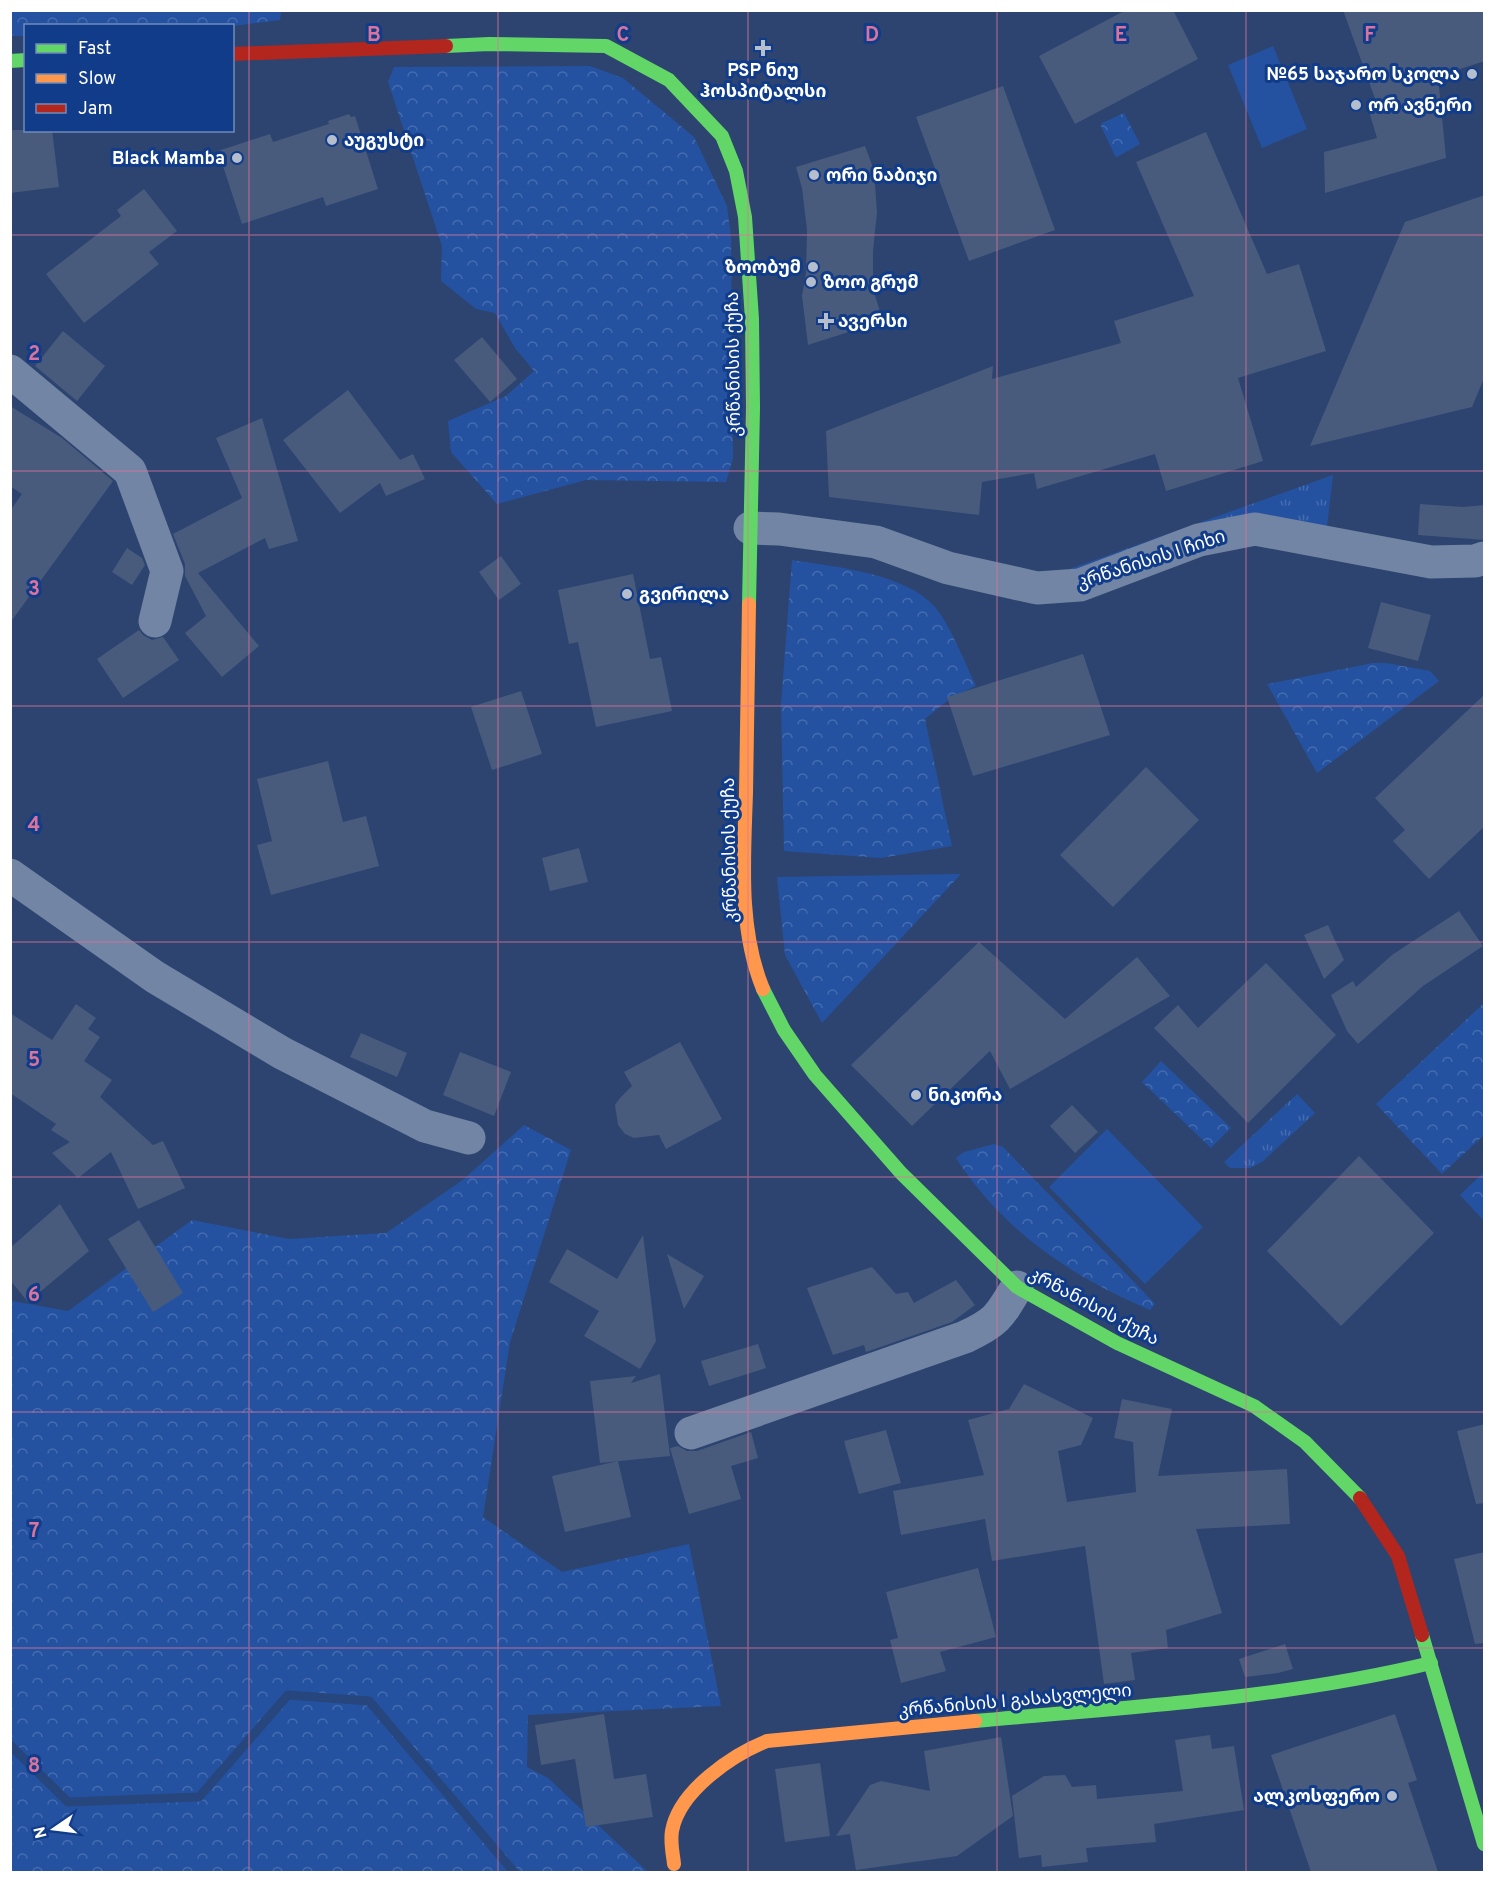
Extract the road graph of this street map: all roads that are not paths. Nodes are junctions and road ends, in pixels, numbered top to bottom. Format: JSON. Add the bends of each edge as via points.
{"nodes":[{"id":1,"x":234,"y":54,"type":"edge"},
{"id":2,"x":10,"y":371,"type":"edge"},
{"id":3,"x":750,"y":528,"type":"junction"},
{"id":4,"x":1485,"y":558,"type":"edge"},
{"id":5,"x":155,"y":621,"type":"dead end"},
{"id":6,"x":10,"y":875,"type":"edge"},
{"id":7,"x":469,"y":1138,"type":"dead end"},
{"id":8,"x":1017,"y":1287,"type":"junction"},
{"id":9,"x":691,"y":1433,"type":"dead end"},
{"id":10,"x":1431,"y":1663,"type":"junction"},
{"id":11,"x":1485,"y":1844,"type":"edge"},
{"id":12,"x":674,"y":1864,"type":"dead end"}],
"edges":[{"from":1,"to":3,"type":"street","name":"კრწანისის ქუჩა","via":[[489,44],[606,46],[669,80],[722,136],[736,171],[745,217],[752,319]]},
{"from":2,"to":5,"type":"street","via":[[130,471],[167,571]]},
{"from":3,"to":4,"type":"street","name":"კრწანისის I ჩიხი","via":[[876,542],[948,568],[1037,588],[1080,585],[1199,540],[1255,529],[1431,561]]},
{"from":3,"to":8,"type":"street","name":"კრწანისის ქუჩა","via":[[744,877],[749,941],[756,972],[784,1030],[815,1075],[901,1173]]},
{"from":6,"to":7,"type":"street","via":[[155,977],[282,1053],[425,1126]]},
{"from":8,"to":9,"type":"street","via":[[1000,1315],[965,1337]]},
{"from":8,"to":10,"type":"street","name":"კრწანისის ქუჩა","via":[[1117,1343],[1254,1406],[1305,1442],[1355,1492],[1398,1556]]},
{"from":10,"to":11,"type":"street","name":"კრწანისის ქუჩა"},
{"from":10,"to":12,"type":"street","name":"კრწანისის I გასასვლელი","via":[[1281,1692],[767,1741],[735,1756],[689,1797],[672,1830]]}]}
